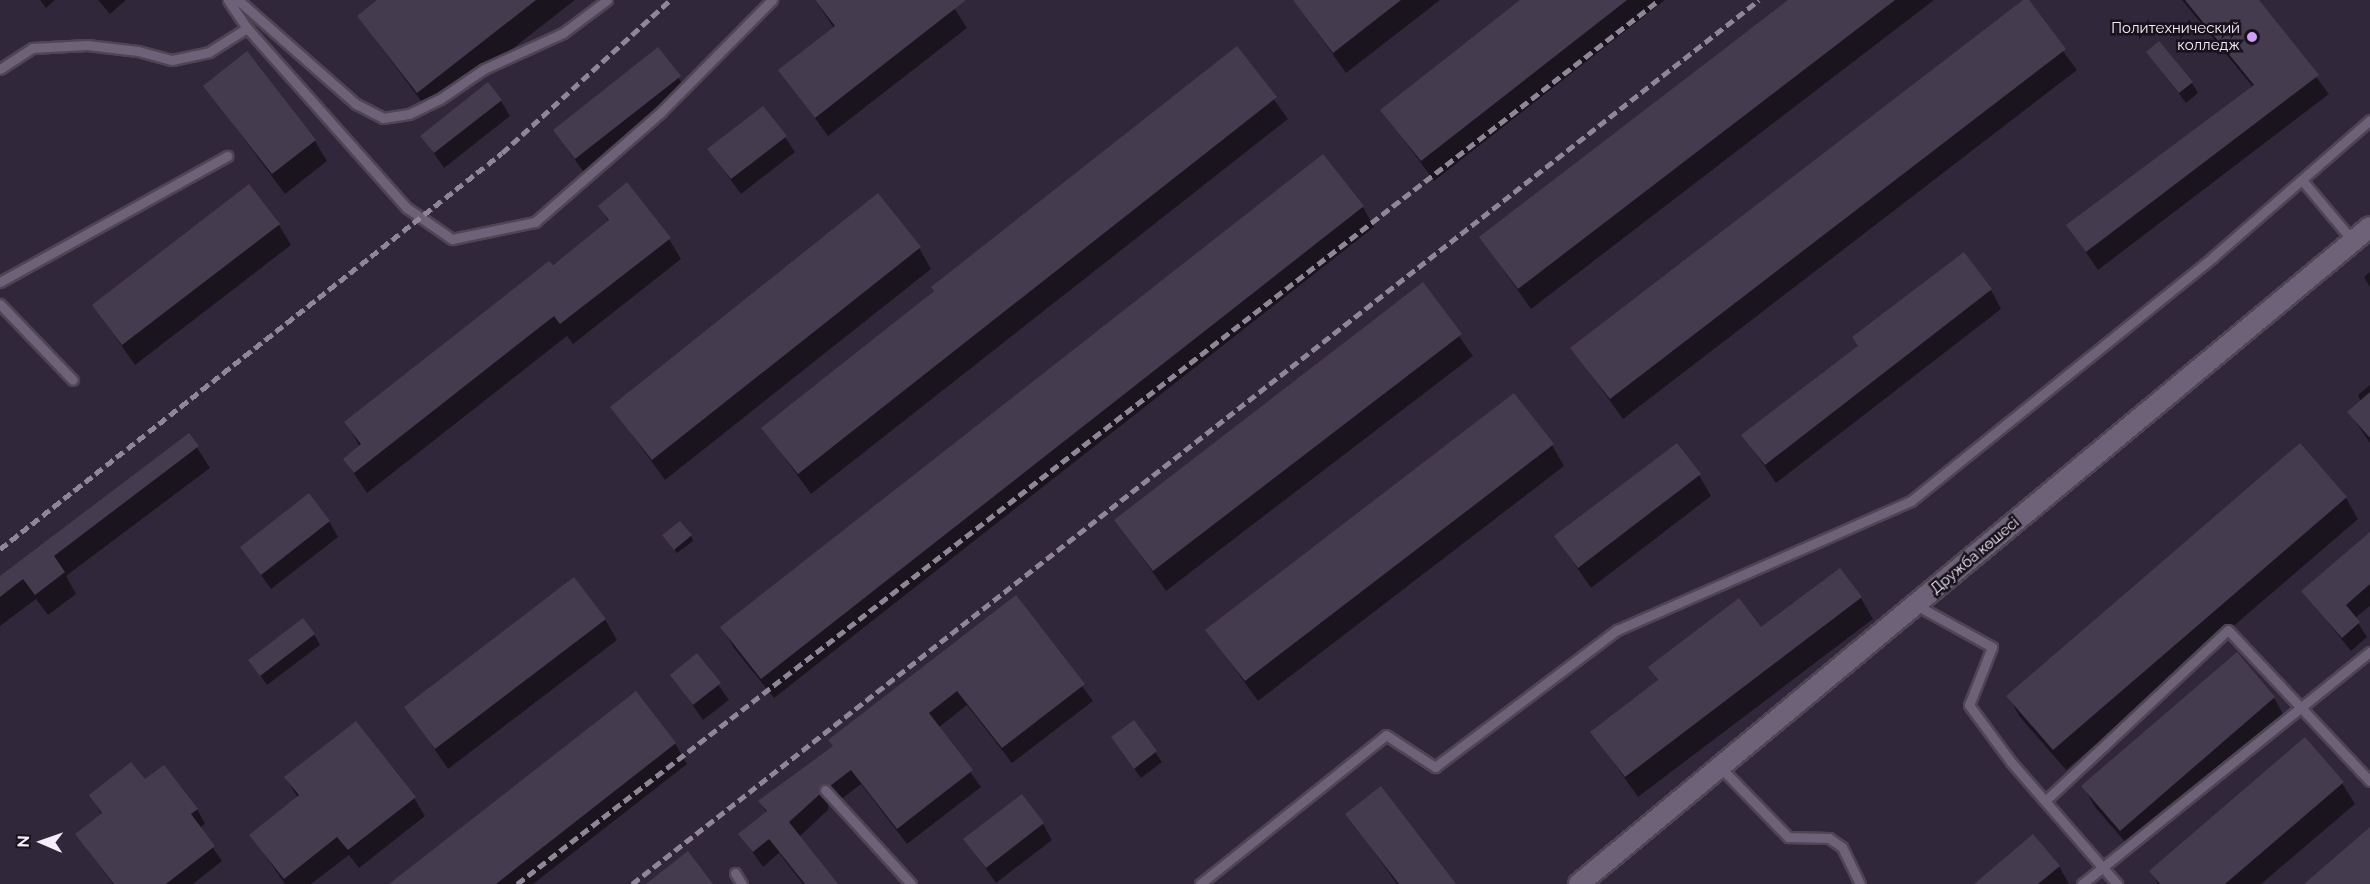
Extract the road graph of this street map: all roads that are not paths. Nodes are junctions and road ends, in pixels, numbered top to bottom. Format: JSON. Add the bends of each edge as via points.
{"nodes":[{"id":1,"x":228,"y":0,"type":"edge"},
{"id":2,"x":238,"y":0,"type":"edge"},
{"id":3,"x":607,"y":0,"type":"edge"},
{"id":4,"x":772,"y":0,"type":"edge"},
{"id":5,"x":247,"y":28,"type":"junction"},
{"id":6,"x":0,"y":69,"type":"edge"},
{"id":7,"x":2370,"y":120,"type":"edge"},
{"id":8,"x":226,"y":156,"type":"dead end"},
{"id":9,"x":2302,"y":180,"type":"junction"},
{"id":10,"x":2370,"y":227,"type":"edge"},
{"id":11,"x":2353,"y":242,"type":"junction"},
{"id":12,"x":0,"y":282,"type":"edge"},
{"id":13,"x":0,"y":304,"type":"edge"},
{"id":14,"x":73,"y":380,"type":"dead end"},
{"id":15,"x":1916,"y":605,"type":"junction"},
{"id":16,"x":2370,"y":652,"type":"edge"},
{"id":17,"x":2302,"y":708,"type":"junction"},
{"id":18,"x":1720,"y":767,"type":"junction"},
{"id":19,"x":2370,"y":781,"type":"edge"},
{"id":20,"x":825,"y":790,"type":"dead end"},
{"id":21,"x":2045,"y":801,"type":"junction"},
{"id":22,"x":2103,"y":867,"type":"junction"},
{"id":23,"x":735,"y":873,"type":"dead end"},
{"id":24,"x":742,"y":884,"type":"edge"},
{"id":25,"x":911,"y":884,"type":"edge"},
{"id":26,"x":1200,"y":884,"type":"edge"},
{"id":27,"x":1579,"y":884,"type":"edge"},
{"id":28,"x":1860,"y":884,"type":"edge"},
{"id":29,"x":2082,"y":884,"type":"edge"},
{"id":30,"x":2117,"y":884,"type":"edge"}],
"edges":[{"from":1,"to":5,"type":"lane"},
{"from":2,"to":3,"type":"lane","via":[[356,104],[383,118],[409,114],[440,99],[484,69],[563,33]]},
{"from":4,"to":5,"type":"lane","via":[[661,112],[535,222],[452,239],[406,208]]},
{"from":5,"to":6,"type":"lane","via":[[209,52],[172,60],[87,45],[32,48]]},
{"from":7,"to":9,"type":"lane"},
{"from":8,"to":12,"type":"lane"},
{"from":9,"to":11,"type":"lane"},
{"from":9,"to":26,"type":"lane","via":[[2213,257],[1911,501],[1617,630],[1435,767],[1386,735]]},
{"from":10,"to":11,"type":"street","name":"Дружба көшесі"},
{"from":11,"to":15,"type":"street","name":"Дружба көшесі"},
{"from":13,"to":14,"type":"lane"},
{"from":15,"to":18,"type":"street","name":"Дружба көшесі"},
{"from":15,"to":21,"type":"lane","via":[[1992,646],[1969,705]]},
{"from":16,"to":17,"type":"lane"},
{"from":17,"to":19,"type":"lane"},
{"from":17,"to":21,"type":"lane","via":[[2228,630]]},
{"from":17,"to":22,"type":"lane"},
{"from":18,"to":27,"type":"street","name":"Дружба көшесі"},
{"from":18,"to":28,"type":"lane","via":[[1788,837],[1822,837],[1842,847]]},
{"from":20,"to":25,"type":"lane"},
{"from":21,"to":22,"type":"lane"},
{"from":22,"to":29,"type":"lane"},
{"from":22,"to":30,"type":"lane"},
{"from":23,"to":24,"type":"lane"}]}
